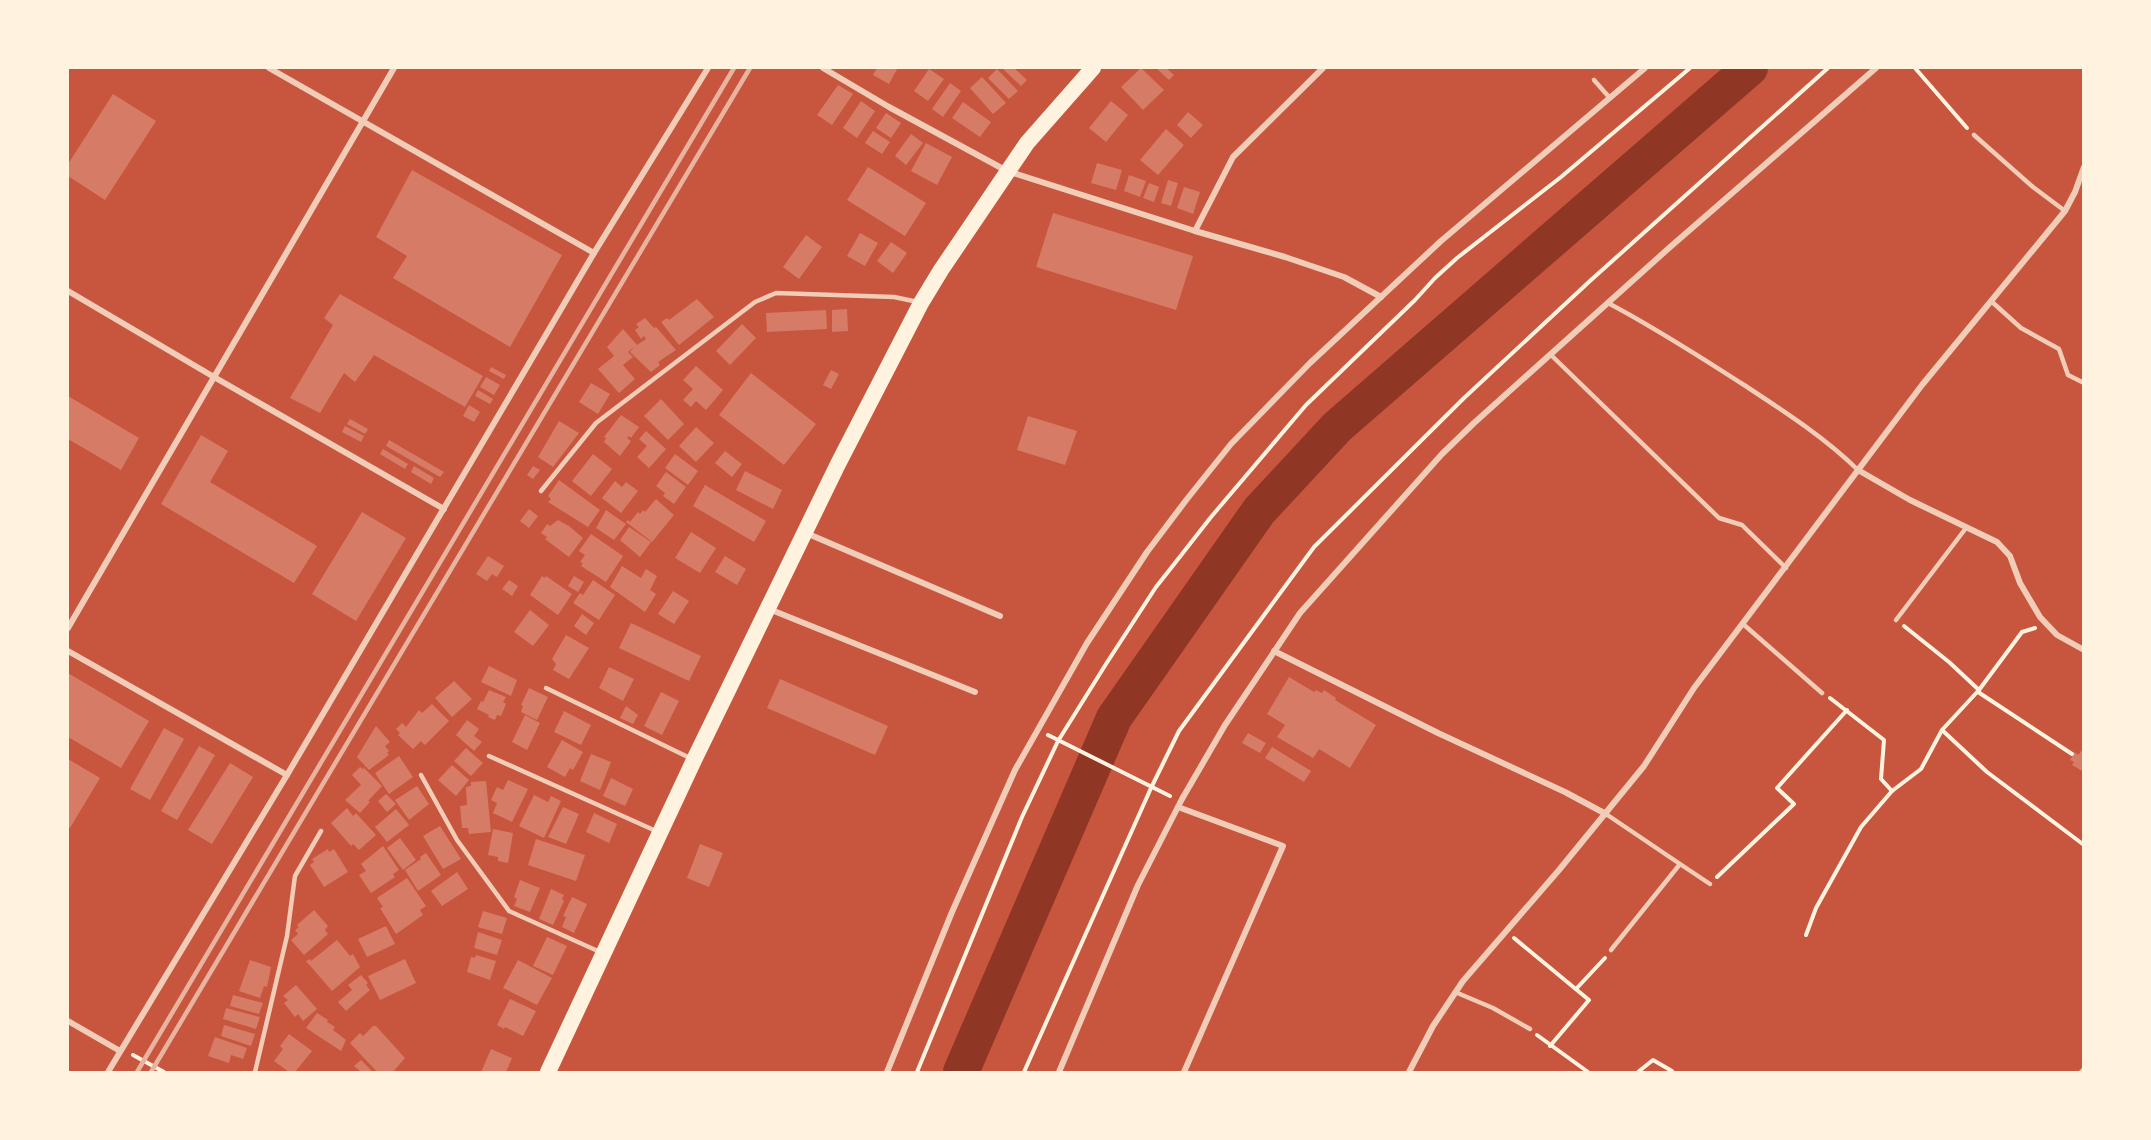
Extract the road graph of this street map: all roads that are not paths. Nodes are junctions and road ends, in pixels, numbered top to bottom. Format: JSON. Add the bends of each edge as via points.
{"nodes":[{"id":1,"x":269,"y":68,"type":"edge"},
{"id":2,"x":394,"y":68,"type":"edge"},
{"id":3,"x":708,"y":68,"type":"edge"},
{"id":4,"x":823,"y":68,"type":"edge"},
{"id":5,"x":1093,"y":68,"type":"edge"},
{"id":6,"x":1323,"y":68,"type":"edge"},
{"id":7,"x":1645,"y":68,"type":"edge"},
{"id":8,"x":1876,"y":68,"type":"edge"},
{"id":9,"x":1594,"y":80,"type":"dead end"},
{"id":10,"x":1610,"y":97,"type":"junction"},
{"id":11,"x":363,"y":121,"type":"junction"},
{"id":12,"x":1974,"y":135,"type":"road end"},
{"id":13,"x":2084,"y":166,"type":"edge"},
{"id":14,"x":1007,"y":171,"type":"junction"},
{"id":15,"x":2065,"y":211,"type":"junction"},
{"id":16,"x":1195,"y":231,"type":"junction"},
{"id":17,"x":594,"y":253,"type":"junction"},
{"id":18,"x":68,"y":291,"type":"edge"},
{"id":19,"x":1381,"y":297,"type":"junction"},
{"id":20,"x":1991,"y":301,"type":"junction"},
{"id":21,"x":921,"y":303,"type":"junction"},
{"id":22,"x":1608,"y":303,"type":"junction"},
{"id":23,"x":1551,"y":355,"type":"junction"},
{"id":24,"x":214,"y":378,"type":"junction"},
{"id":25,"x":2084,"y":383,"type":"edge"},
{"id":26,"x":1858,"y":470,"type":"junction"},
{"id":27,"x":541,"y":491,"type":"dead end"},
{"id":28,"x":444,"y":509,"type":"junction"},
{"id":29,"x":1965,"y":528,"type":"junction"},
{"id":30,"x":806,"y":533,"type":"junction"},
{"id":31,"x":1786,"y":568,"type":"junction"},
{"id":32,"x":768,"y":608,"type":"junction"},
{"id":33,"x":1000,"y":616,"type":"dead end"},
{"id":34,"x":1896,"y":620,"type":"road end"},
{"id":35,"x":1743,"y":624,"type":"junction"},
{"id":36,"x":68,"y":628,"type":"edge"},
{"id":37,"x":2084,"y":650,"type":"edge"},
{"id":38,"x":68,"y":651,"type":"edge"},
{"id":39,"x":1274,"y":651,"type":"junction"},
{"id":40,"x":548,"y":689,"type":"dead end"},
{"id":41,"x":975,"y":692,"type":"dead end"},
{"id":42,"x":1822,"y":693,"type":"road end"},
{"id":43,"x":489,"y":756,"type":"dead end"},
{"id":44,"x":694,"y":760,"type":"junction"},
{"id":45,"x":287,"y":775,"type":"junction"},
{"id":46,"x":422,"y":776,"type":"dead end"},
{"id":47,"x":1178,"y":807,"type":"junction"},
{"id":48,"x":1606,"y":814,"type":"junction"},
{"id":49,"x":321,"y":831,"type":"dead end"},
{"id":50,"x":661,"y":833,"type":"junction"},
{"id":51,"x":1680,"y":864,"type":"junction"},
{"id":52,"x":1710,"y":884,"type":"road end"},
{"id":53,"x":1611,"y":951,"type":"road end"},
{"id":54,"x":605,"y":954,"type":"junction"},
{"id":55,"x":1455,"y":992,"type":"junction"},
{"id":56,"x":68,"y":1021,"type":"edge"},
{"id":57,"x":1530,"y":1029,"type":"road end"},
{"id":58,"x":120,"y":1051,"type":"junction"},
{"id":59,"x":108,"y":1072,"type":"edge"},
{"id":60,"x":255,"y":1072,"type":"edge"},
{"id":61,"x":549,"y":1072,"type":"edge"},
{"id":62,"x":887,"y":1072,"type":"edge"},
{"id":63,"x":1059,"y":1072,"type":"edge"},
{"id":64,"x":1184,"y":1072,"type":"edge"},
{"id":65,"x":1409,"y":1072,"type":"edge"}],
"edges":[{"from":1,"to":11,"type":"street"},
{"from":2,"to":11,"type":"street"},
{"from":3,"to":17,"type":"street"},
{"from":4,"to":14,"type":"street"},
{"from":5,"to":14,"type":"highway"},
{"from":6,"to":16,"type":"street","via":[[1233,157]]},
{"from":7,"to":10,"type":"street"},
{"from":8,"to":22,"type":"street"},
{"from":9,"to":10,"type":"lane"},
{"from":10,"to":19,"type":"street"},
{"from":11,"to":17,"type":"street"},
{"from":11,"to":24,"type":"street"},
{"from":12,"to":15,"type":"lane"},
{"from":13,"to":15,"type":"street"},
{"from":14,"to":16,"type":"street"},
{"from":14,"to":21,"type":"highway"},
{"from":15,"to":20,"type":"street"},
{"from":16,"to":19,"type":"street","via":[[1335,273]]},
{"from":17,"to":28,"type":"street"},
{"from":18,"to":24,"type":"street"},
{"from":19,"to":62,"type":"street","via":[[1231,444],[1148,552],[1093,634],[1037,729],[997,808]]},
{"from":20,"to":25,"type":"lane","via":[[2021,328],[2059,349],[2068,375]]},
{"from":20,"to":26,"type":"street"},
{"from":21,"to":27,"type":"lane","via":[[894,297],[776,293],[755,302],[596,423]]},
{"from":21,"to":30,"type":"highway"},
{"from":22,"to":23,"type":"street"},
{"from":22,"to":26,"type":"lane","via":[[1799,421]]},
{"from":23,"to":31,"type":"lane","via":[[1719,518],[1743,525]]},
{"from":23,"to":39,"type":"street","via":[[1442,454],[1300,613]]},
{"from":24,"to":28,"type":"street"},
{"from":24,"to":36,"type":"street"},
{"from":26,"to":29,"type":"street"},
{"from":26,"to":31,"type":"street"},
{"from":28,"to":45,"type":"street"},
{"from":29,"to":34,"type":"lane"},
{"from":29,"to":37,"type":"street","via":[[1997,542],[2010,556],[2040,617],[2057,635]]},
{"from":30,"to":32,"type":"highway"},
{"from":30,"to":33,"type":"street"},
{"from":31,"to":35,"type":"street"},
{"from":32,"to":41,"type":"street"},
{"from":32,"to":44,"type":"highway"},
{"from":35,"to":42,"type":"lane"},
{"from":35,"to":48,"type":"street"},
{"from":38,"to":45,"type":"street"},
{"from":39,"to":47,"type":"street"},
{"from":39,"to":48,"type":"street"},
{"from":40,"to":44,"type":"lane"},
{"from":43,"to":50,"type":"lane"},
{"from":44,"to":50,"type":"highway"},
{"from":45,"to":58,"type":"street"},
{"from":46,"to":54,"type":"lane","via":[[457,840],[509,911]]},
{"from":47,"to":63,"type":"street","via":[[1138,885]]},
{"from":47,"to":64,"type":"street","via":[[1283,846]]},
{"from":48,"to":51,"type":"lane"},
{"from":48,"to":55,"type":"street"},
{"from":49,"to":60,"type":"lane","via":[[295,876],[287,936]]},
{"from":50,"to":54,"type":"highway"},
{"from":51,"to":52,"type":"lane"},
{"from":51,"to":53,"type":"lane"},
{"from":54,"to":61,"type":"highway"},
{"from":55,"to":57,"type":"lane"},
{"from":55,"to":65,"type":"street"},
{"from":56,"to":58,"type":"street"},
{"from":58,"to":59,"type":"street"}]}
